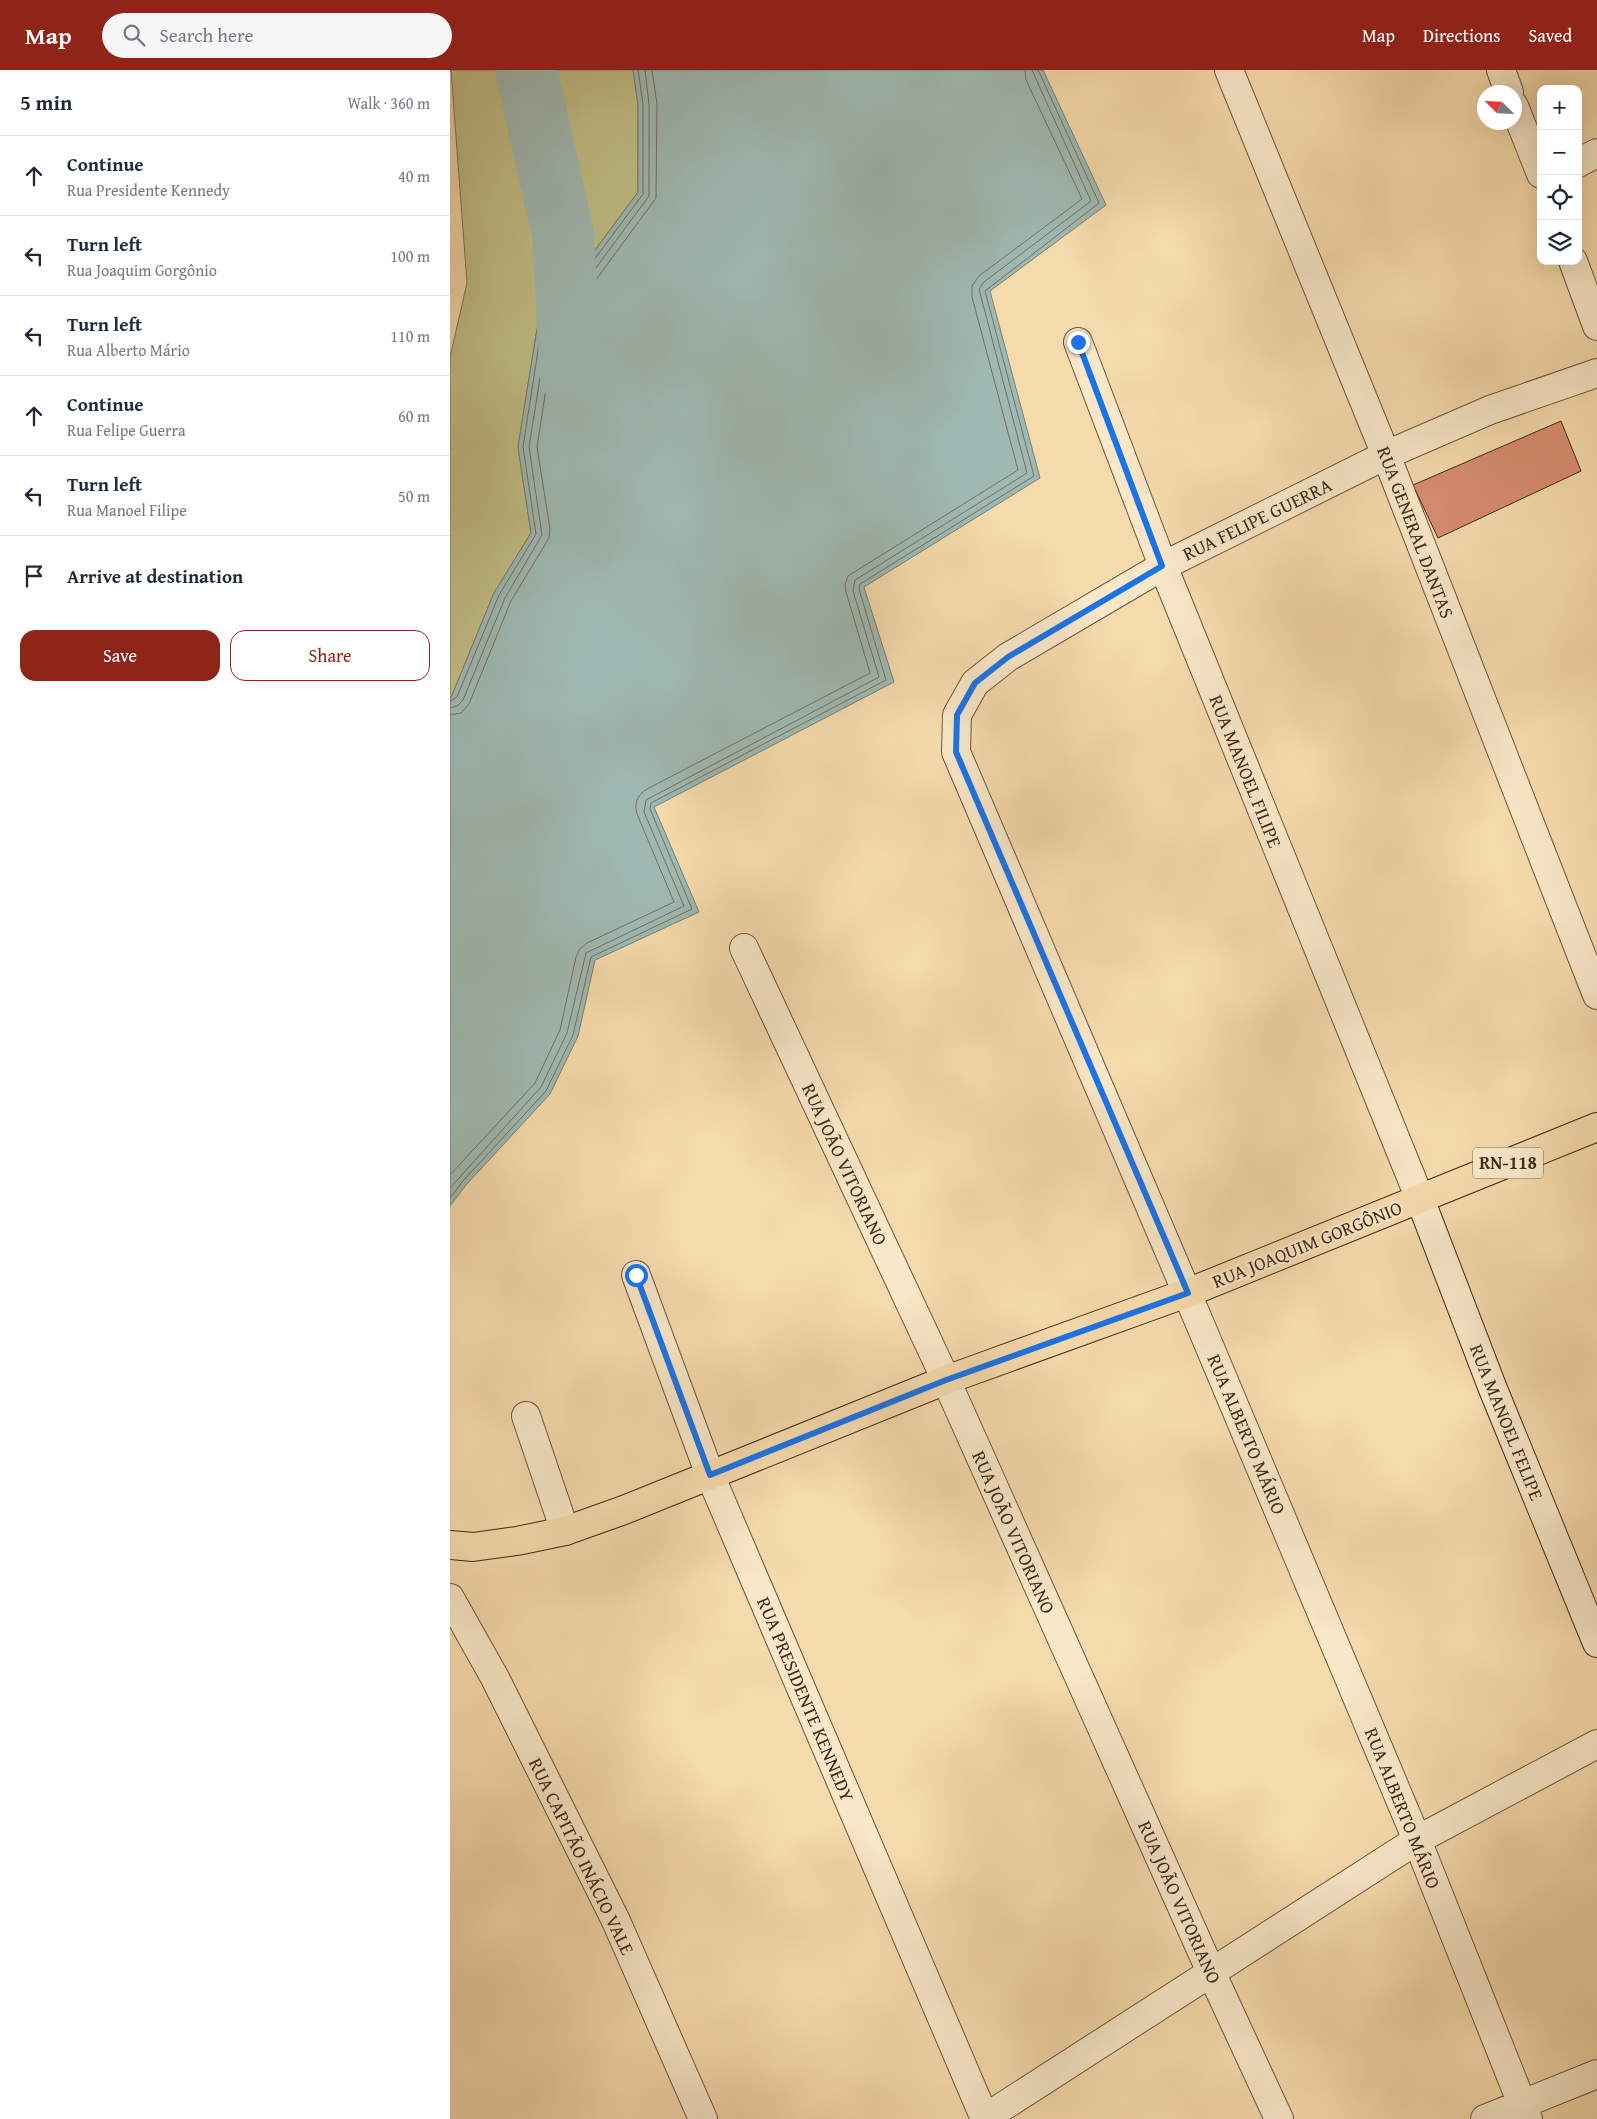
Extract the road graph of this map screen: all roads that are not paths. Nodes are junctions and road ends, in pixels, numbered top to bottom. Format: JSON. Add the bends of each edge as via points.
{"nodes":[{"id":1,"x":1230,"y":70,"type":"edge"},
{"id":2,"x":1501,"y":70,"type":"edge"},
{"id":3,"x":1506,"y":85,"type":"edge"},
{"id":4,"x":1522,"y":126,"type":"edge"},
{"id":5,"x":1597,"y":153,"type":"edge"},
{"id":6,"x":1582,"y":161,"type":"edge"},
{"id":7,"x":1537,"y":164,"type":"edge"},
{"id":8,"x":1574,"y":265,"type":"edge"},
{"id":9,"x":1597,"y":326,"type":"edge"},
{"id":10,"x":1078,"y":342,"type":"dead end"},
{"id":11,"x":1597,"y":373,"type":"edge"},
{"id":12,"x":1386,"y":455,"type":"junction"},
{"id":13,"x":1162,"y":566,"type":"junction"},
{"id":14,"x":956,"y":752,"type":"joint"},
{"id":15,"x":744,"y":948,"type":"dead end"},
{"id":16,"x":1597,"y":995,"type":"edge"},
{"id":17,"x":1597,"y":1128,"type":"edge"},
{"id":18,"x":1420,"y":1199,"type":"junction"},
{"id":19,"x":636,"y":1275,"type":"dead end"},
{"id":20,"x":1188,"y":1293,"type":"junction"},
{"id":21,"x":946,"y":1380,"type":"junction"},
{"id":22,"x":526,"y":1416,"type":"dead end"},
{"id":23,"x":710,"y":1475,"type":"junction"},
{"id":24,"x":565,"y":1531,"type":"junction"},
{"id":25,"x":450,"y":1545,"type":"edge"},
{"id":26,"x":450,"y":1598,"type":"edge"},
{"id":27,"x":1597,"y":1643,"type":"edge"},
{"id":28,"x":1597,"y":1744,"type":"edge"},
{"id":29,"x":1417,"y":1840,"type":"junction"},
{"id":30,"x":1211,"y":1972,"type":"junction"},
{"id":31,"x":1597,"y":2074,"type":"edge"},
{"id":32,"x":1525,"y":2111,"type":"edge"},
{"id":33,"x":985,"y":2118,"type":"edge"},
{"id":34,"x":703,"y":2119,"type":"edge"},
{"id":35,"x":1279,"y":2119,"type":"edge"},
{"id":36,"x":1485,"y":2119,"type":"edge"}],
"edges":[{"from":1,"to":12,"type":"street","name":"RUA GENERAL DANTAS"},
{"from":2,"to":3,"type":"street"},
{"from":4,"to":7,"type":"street"},
{"from":5,"to":6,"type":"street"},
{"from":8,"to":9,"type":"street"},
{"from":10,"to":13,"type":"street","name":"RUA MANOEL FILIPE"},
{"from":11,"to":12,"type":"street","name":"RUA FELIPE GUERRA","via":[[1490,410]]},
{"from":12,"to":13,"type":"street","name":"RUA FELIPE GUERRA"},
{"from":12,"to":16,"type":"street","name":"RUA GENERAL DANTAS"},
{"from":13,"to":14,"type":"street","name":"RUA FELIPE GUERRA","via":[[1008,657],[975,683],[957,715]]},
{"from":13,"to":18,"type":"street","name":"RUA MANOEL FILIPE"},
{"from":14,"to":20,"type":"street","name":"RUA ALBERTO MÁRIO"},
{"from":15,"to":21,"type":"street","name":"RUA JOÃO VITORIANO"},
{"from":17,"to":18,"type":"main road","name":"RUA JOAQUIM GORGÔNIO","number":"RN-118"},
{"from":18,"to":20,"type":"main road","name":"RUA JOAQUIM GORGÔNIO","number":"RN-118"},
{"from":18,"to":27,"type":"street","name":"RUA MANOEL FELIPE"},
{"from":19,"to":23,"type":"street","name":"RUA PRESIDENTE KENNEDY"},
{"from":20,"to":21,"type":"main road","name":"RUA JOAQUIM GORGÔNIO","number":"RN-118"},
{"from":20,"to":29,"type":"street","name":"RUA ALBERTO MÁRIO"},
{"from":21,"to":23,"type":"main road","name":"RUA JOAQUIM GORGÔNIO","number":"RN-118"},
{"from":21,"to":30,"type":"street","name":"RUA JOÃO VITORIANO"},
{"from":22,"to":24,"type":"street"},
{"from":23,"to":24,"type":"main road","name":"RUA JOAQUIM GORGÔNIO","number":"RN-118"},
{"from":23,"to":33,"type":"street","name":"RUA PRESIDENTE KENNEDY"},
{"from":24,"to":25,"type":"main road","name":"RUA JOAQUIM GORGÔNIO","number":"RN-118","via":[[473,1547]]},
{"from":26,"to":34,"type":"street","name":"RUA CAPITÃO INÁCIO VALE","via":[[495,1678],[616,1921]]},
{"from":28,"to":29,"type":"street"},
{"from":29,"to":30,"type":"street"},
{"from":29,"to":32,"type":"street","name":"RUA ALBERTO MÁRIO"},
{"from":30,"to":33,"type":"street"},
{"from":30,"to":35,"type":"street","name":"RUA JOÃO VITORIANO"},
{"from":31,"to":32,"type":"street"},
{"from":32,"to":36,"type":"street"}]}
